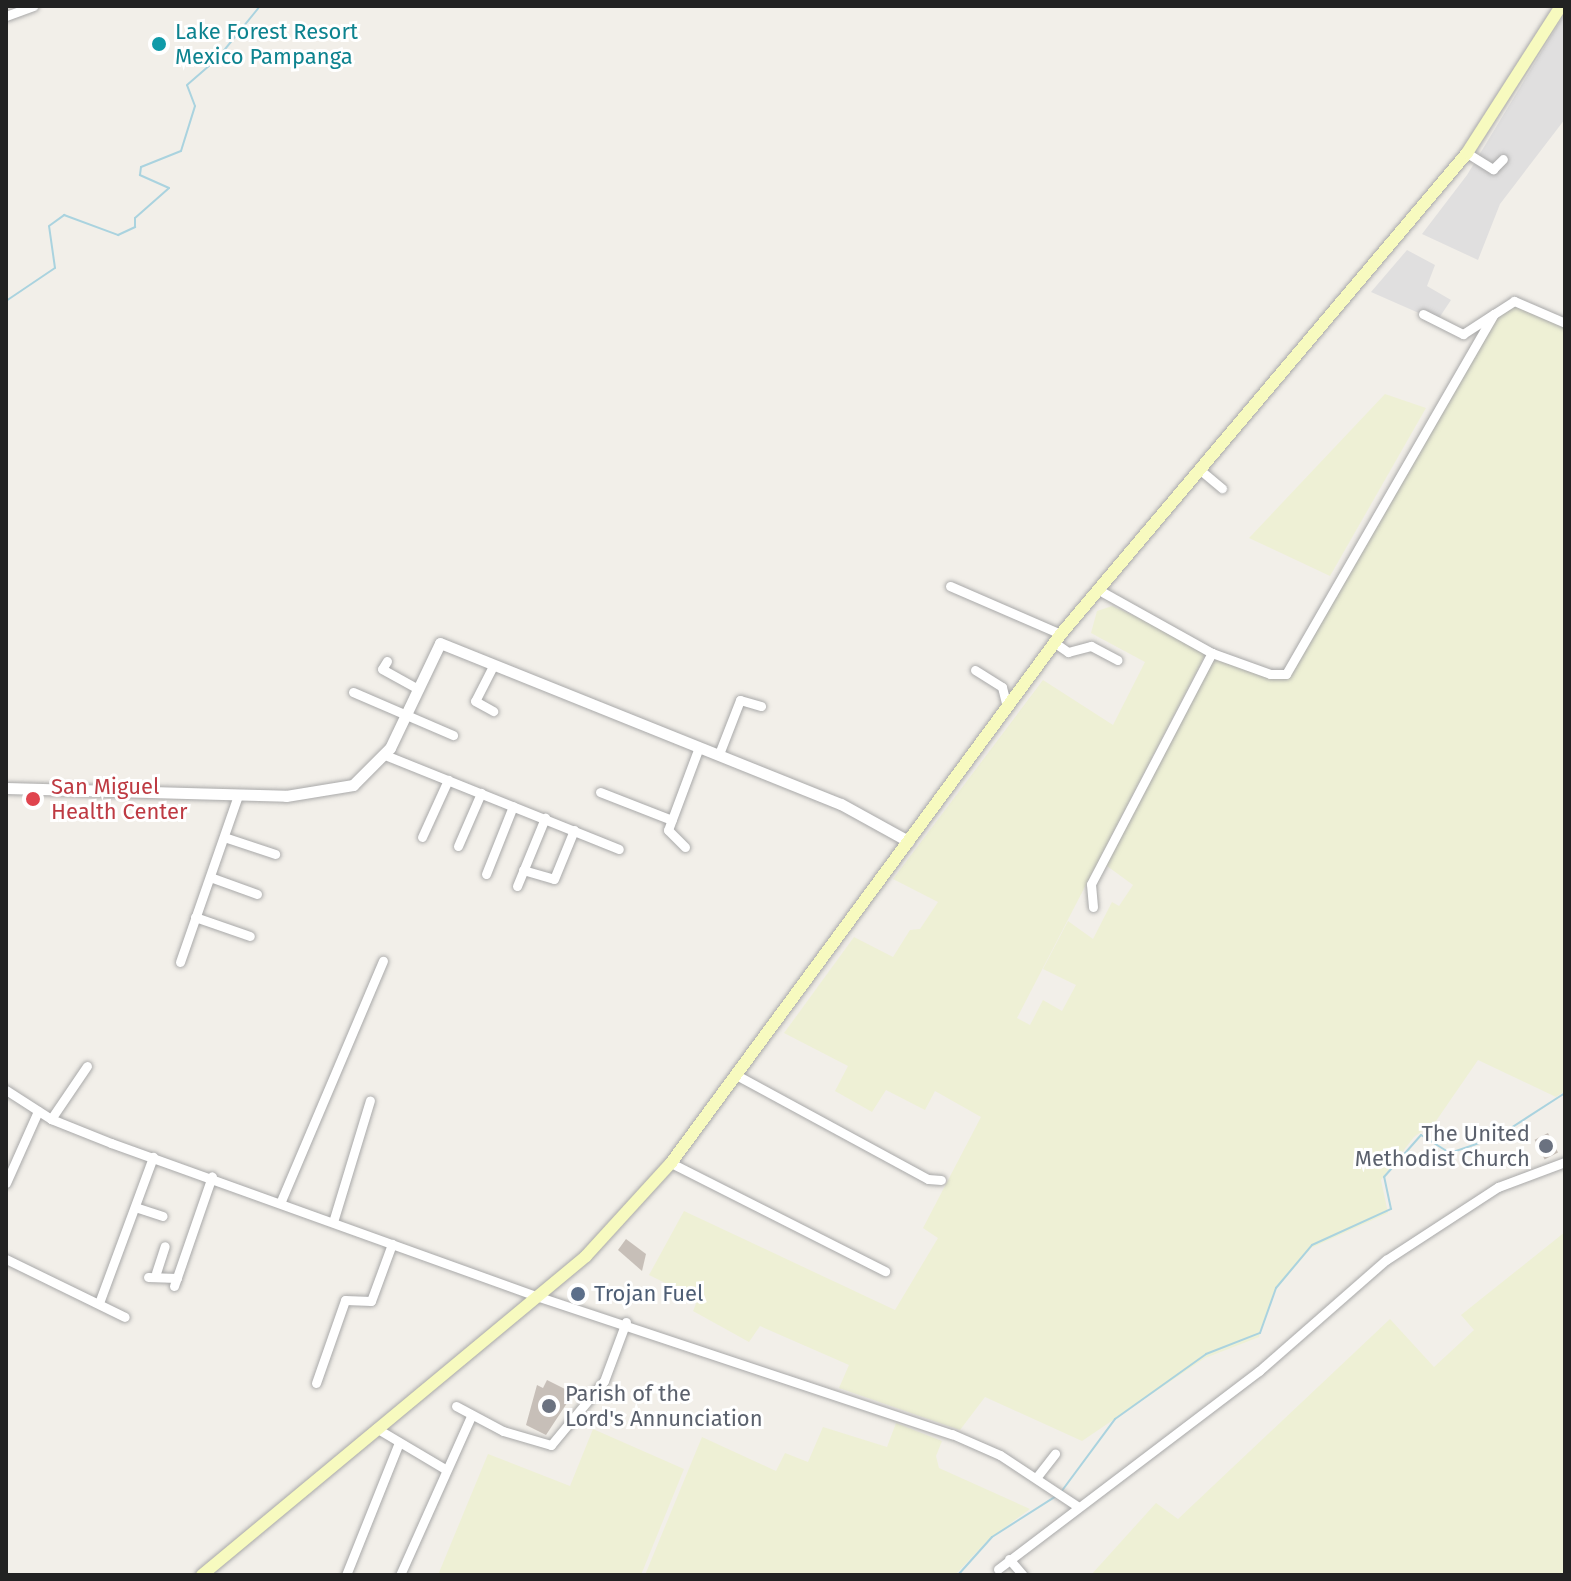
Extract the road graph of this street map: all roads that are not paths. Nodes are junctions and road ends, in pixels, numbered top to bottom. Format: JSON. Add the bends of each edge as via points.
{"nodes":[{"id":1,"x":33,"y":6,"type":"edge"},
{"id":2,"x":1561,"y":6,"type":"edge"},
{"id":3,"x":6,"y":16,"type":"edge"},
{"id":4,"x":1467,"y":153,"type":"junction"},
{"id":5,"x":1503,"y":159,"type":"dead end"},
{"id":6,"x":1423,"y":314,"type":"dead end"},
{"id":7,"x":1494,"y":314,"type":"junction"},
{"id":8,"x":1565,"y":323,"type":"edge"},
{"id":9,"x":1199,"y":469,"type":"junction"},
{"id":10,"x":1222,"y":488,"type":"dead end"},
{"id":11,"x":950,"y":586,"type":"dead end"},
{"id":12,"x":1097,"y":589,"type":"junction"},
{"id":13,"x":1058,"y":639,"type":"junction"},
{"id":14,"x":1212,"y":653,"type":"junction"},
{"id":15,"x":1117,"y":660,"type":"dead end"},
{"id":16,"x":387,"y":661,"type":"dead end"},
{"id":17,"x":493,"y":666,"type":"junction"},
{"id":18,"x":975,"y":670,"type":"dead end"},
{"id":19,"x":416,"y":688,"type":"junction"},
{"id":20,"x":353,"y":692,"type":"dead end"},
{"id":21,"x":761,"y":706,"type":"dead end"},
{"id":22,"x":1007,"y":707,"type":"junction"},
{"id":23,"x":493,"y":711,"type":"dead end"},
{"id":24,"x":406,"y":715,"type":"junction"},
{"id":25,"x":453,"y":735,"type":"dead end"},
{"id":26,"x":699,"y":747,"type":"junction"},
{"id":27,"x":719,"y":754,"type":"junction"},
{"id":28,"x":385,"y":755,"type":"junction"},
{"id":29,"x":448,"y":780,"type":"junction"},
{"id":30,"x":6,"y":788,"type":"edge"},
{"id":31,"x":600,"y":792,"type":"dead end"},
{"id":32,"x":481,"y":793,"type":"junction"},
{"id":33,"x":238,"y":795,"type":"junction"},
{"id":34,"x":513,"y":806,"type":"junction"},
{"id":35,"x":545,"y":818,"type":"junction"},
{"id":36,"x":672,"y":820,"type":"junction"},
{"id":37,"x":574,"y":830,"type":"junction"},
{"id":38,"x":224,"y":837,"type":"junction"},
{"id":39,"x":422,"y":837,"type":"dead end"},
{"id":40,"x":908,"y":841,"type":"junction"},
{"id":41,"x":458,"y":846,"type":"dead end"},
{"id":42,"x":685,"y":847,"type":"dead end"},
{"id":43,"x":619,"y":849,"type":"dead end"},
{"id":44,"x":275,"y":854,"type":"dead end"},
{"id":45,"x":523,"y":870,"type":"junction"},
{"id":46,"x":486,"y":874,"type":"dead end"},
{"id":47,"x":210,"y":877,"type":"junction"},
{"id":48,"x":517,"y":886,"type":"dead end"},
{"id":49,"x":257,"y":894,"type":"dead end"},
{"id":50,"x":1093,"y":907,"type":"dead end"},
{"id":51,"x":195,"y":917,"type":"junction"},
{"id":52,"x":250,"y":936,"type":"dead end"},
{"id":53,"x":383,"y":961,"type":"dead end"},
{"id":54,"x":180,"y":962,"type":"dead end"},
{"id":55,"x":87,"y":1066,"type":"dead end"},
{"id":56,"x":740,"y":1077,"type":"junction"},
{"id":57,"x":6,"y":1090,"type":"edge"},
{"id":58,"x":370,"y":1100,"type":"dead end"},
{"id":59,"x":38,"y":1111,"type":"junction"},
{"id":60,"x":51,"y":1119,"type":"junction"},
{"id":61,"x":153,"y":1157,"type":"junction"},
{"id":62,"x":1565,"y":1162,"type":"edge"},
{"id":63,"x":671,"y":1163,"type":"junction"},
{"id":64,"x":212,"y":1176,"type":"junction"},
{"id":65,"x":941,"y":1180,"type":"dead end"},
{"id":66,"x":6,"y":1183,"type":"edge"},
{"id":67,"x":281,"y":1201,"type":"junction"},
{"id":68,"x":135,"y":1207,"type":"junction"},
{"id":69,"x":163,"y":1216,"type":"dead end"},
{"id":70,"x":333,"y":1222,"type":"junction"},
{"id":71,"x":392,"y":1244,"type":"junction"},
{"id":72,"x":165,"y":1246,"type":"dead end"},
{"id":73,"x":6,"y":1259,"type":"edge"},
{"id":74,"x":885,"y":1271,"type":"dead end"},
{"id":75,"x":539,"y":1297,"type":"junction"},
{"id":76,"x":99,"y":1303,"type":"junction"},
{"id":77,"x":125,"y":1317,"type":"dead end"},
{"id":78,"x":626,"y":1322,"type":"junction"},
{"id":79,"x":316,"y":1383,"type":"dead end"},
{"id":80,"x":456,"y":1406,"type":"dead end"},
{"id":81,"x":471,"y":1416,"type":"junction"},
{"id":82,"x":376,"y":1428,"type":"junction"},
{"id":83,"x":398,"y":1445,"type":"junction"},
{"id":84,"x":1055,"y":1454,"type":"dead end"},
{"id":85,"x":445,"y":1469,"type":"junction"},
{"id":86,"x":1036,"y":1478,"type":"junction"},
{"id":87,"x":1077,"y":1506,"type":"junction"},
{"id":88,"x":1009,"y":1559,"type":"junction"},
{"id":89,"x":998,"y":1569,"type":"dead end"},
{"id":90,"x":202,"y":1575,"type":"edge"},
{"id":91,"x":346,"y":1575,"type":"edge"},
{"id":92,"x":400,"y":1575,"type":"edge"},
{"id":93,"x":1023,"y":1575,"type":"edge"}],
"edges":[{"from":1,"to":3,"type":"street"},
{"from":2,"to":4,"type":"main road"},
{"from":4,"to":5,"type":"street","via":[[1493,169]]},
{"from":4,"to":9,"type":"main road"},
{"from":6,"to":7,"type":"street","via":[[1463,334]]},
{"from":7,"to":8,"type":"street","via":[[1514,301]]},
{"from":7,"to":14,"type":"street","via":[[1291,670],[1270,674]]},
{"from":9,"to":10,"type":"street"},
{"from":9,"to":12,"type":"main road"},
{"from":11,"to":13,"type":"street"},
{"from":12,"to":13,"type":"main road"},
{"from":12,"to":14,"type":"street"},
{"from":13,"to":15,"type":"street","via":[[1068,652],[1091,646]]},
{"from":13,"to":22,"type":"main road"},
{"from":14,"to":50,"type":"street","via":[[1091,884]]},
{"from":16,"to":19,"type":"street","via":[[382,669]]},
{"from":17,"to":19,"type":"street","via":[[440,643]]},
{"from":17,"to":23,"type":"street","via":[[475,701]]},
{"from":17,"to":26,"type":"street"},
{"from":18,"to":22,"type":"street","via":[[1002,687]]},
{"from":19,"to":24,"type":"street"},
{"from":20,"to":24,"type":"street"},
{"from":21,"to":27,"type":"street","via":[[740,700]]},
{"from":22,"to":40,"type":"main road"},
{"from":24,"to":25,"type":"street"},
{"from":24,"to":28,"type":"street"},
{"from":26,"to":27,"type":"street"},
{"from":26,"to":36,"type":"street"},
{"from":27,"to":40,"type":"street","via":[[841,804]]},
{"from":28,"to":29,"type":"street"},
{"from":28,"to":33,"type":"street","via":[[353,785],[309,795]]},
{"from":29,"to":32,"type":"street"},
{"from":29,"to":39,"type":"street"},
{"from":30,"to":33,"type":"street"},
{"from":31,"to":36,"type":"street"},
{"from":32,"to":34,"type":"street"},
{"from":32,"to":41,"type":"street"},
{"from":33,"to":38,"type":"street"},
{"from":34,"to":35,"type":"street"},
{"from":34,"to":46,"type":"street"},
{"from":35,"to":37,"type":"street"},
{"from":35,"to":45,"type":"street"},
{"from":36,"to":42,"type":"street","via":[[668,830]]},
{"from":37,"to":43,"type":"street"},
{"from":37,"to":45,"type":"street","via":[[554,879]]},
{"from":38,"to":44,"type":"street"},
{"from":38,"to":47,"type":"street"},
{"from":40,"to":56,"type":"main road"},
{"from":45,"to":48,"type":"street"},
{"from":47,"to":49,"type":"street"},
{"from":47,"to":51,"type":"street"},
{"from":51,"to":52,"type":"street"},
{"from":51,"to":54,"type":"street"},
{"from":53,"to":67,"type":"street"},
{"from":55,"to":60,"type":"street"},
{"from":56,"to":63,"type":"main road"},
{"from":56,"to":65,"type":"street","via":[[928,1179]]},
{"from":57,"to":59,"type":"street"},
{"from":58,"to":70,"type":"street"},
{"from":59,"to":60,"type":"street"},
{"from":59,"to":66,"type":"street"},
{"from":60,"to":61,"type":"street"},
{"from":61,"to":64,"type":"street"},
{"from":61,"to":68,"type":"street"},
{"from":62,"to":87,"type":"street","via":[[1498,1187],[1386,1260],[1259,1371]]},
{"from":63,"to":74,"type":"street"},
{"from":63,"to":75,"type":"main road"},
{"from":64,"to":67,"type":"street"},
{"from":64,"to":72,"type":"street","via":[[175,1282],[152,1275]]},
{"from":67,"to":70,"type":"street"},
{"from":68,"to":69,"type":"street"},
{"from":68,"to":76,"type":"street"},
{"from":70,"to":71,"type":"street"},
{"from":71,"to":75,"type":"street"},
{"from":71,"to":79,"type":"street","via":[[372,1299],[345,1300]]},
{"from":73,"to":76,"type":"street"},
{"from":75,"to":78,"type":"street"},
{"from":75,"to":82,"type":"main road"},
{"from":76,"to":77,"type":"street"},
{"from":78,"to":81,"type":"street","via":[[604,1381],[551,1445]]},
{"from":78,"to":86,"type":"street","via":[[942,1430]]},
{"from":80,"to":81,"type":"street"},
{"from":81,"to":85,"type":"street"},
{"from":82,"to":83,"type":"street"},
{"from":82,"to":90,"type":"main road"},
{"from":83,"to":85,"type":"street"},
{"from":83,"to":91,"type":"street"},
{"from":84,"to":86,"type":"street"},
{"from":85,"to":92,"type":"street"},
{"from":86,"to":87,"type":"street","via":[[1068,1495]]},
{"from":87,"to":88,"type":"street"},
{"from":88,"to":89,"type":"street"},
{"from":88,"to":93,"type":"street"}]}
